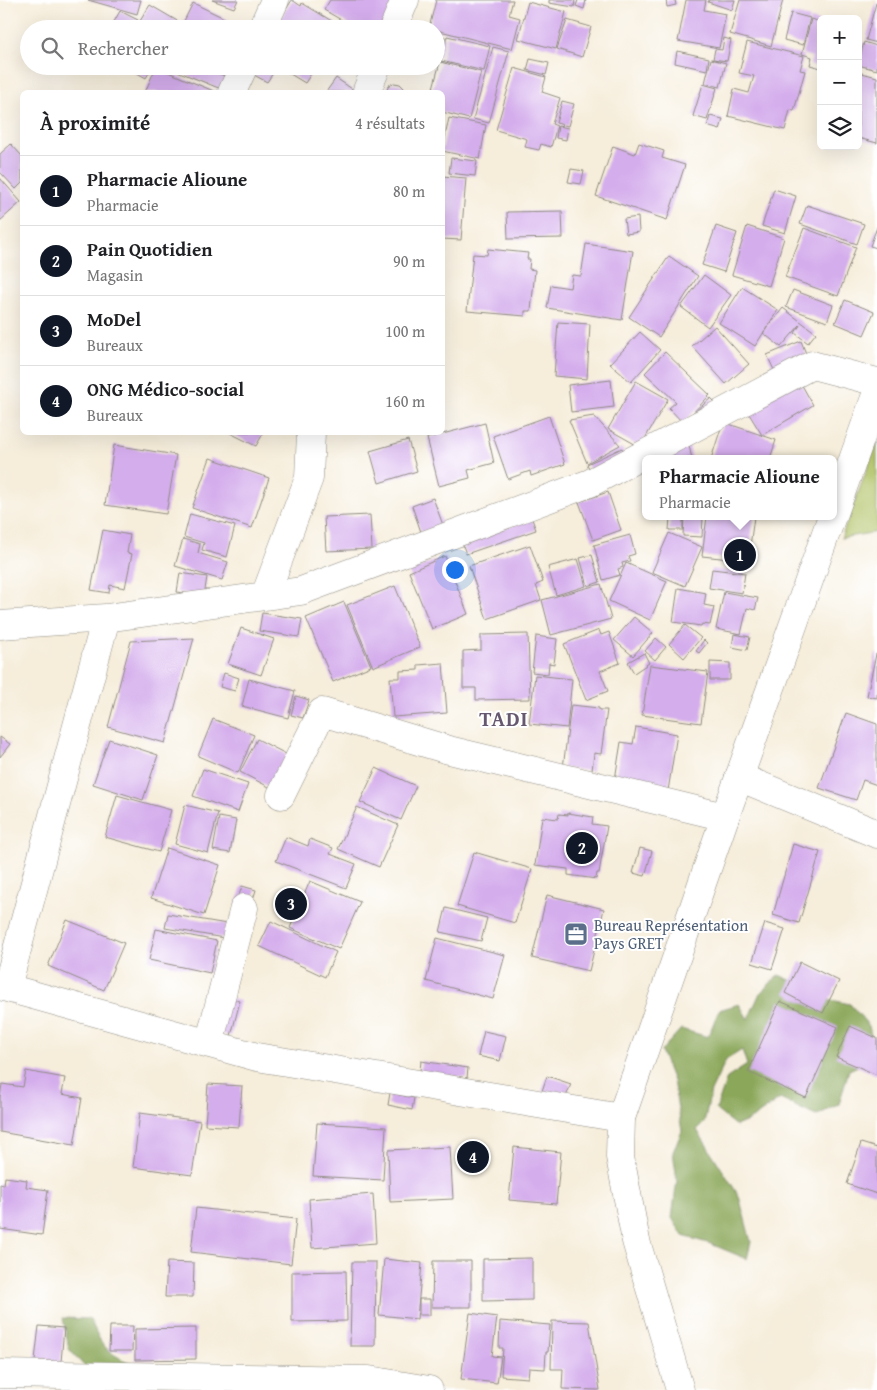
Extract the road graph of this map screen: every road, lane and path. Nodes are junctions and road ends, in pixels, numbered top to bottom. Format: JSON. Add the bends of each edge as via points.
{"nodes":[{"id":1,"x":275,"y":0,"type":"edge"},
{"id":2,"x":405,"y":0,"type":"edge"},
{"id":3,"x":266,"y":20,"type":"edge"},
{"id":4,"x":397,"y":20,"type":"edge"},
{"id":5,"x":240,"y":75,"type":"edge"},
{"id":6,"x":233,"y":90,"type":"edge"},
{"id":7,"x":877,"y":382,"type":"edge"},
{"id":8,"x":877,"y":392,"type":"edge"},
{"id":9,"x":311,"y":435,"type":"edge"},
{"id":10,"x":642,"y":455,"type":"edge"},
{"id":11,"x":643,"y":455,"type":"edge"},
{"id":12,"x":837,"y":505,"type":"edge"},
{"id":13,"x":831,"y":520,"type":"edge"},
{"id":14,"x":265,"y":596,"type":"junction"},
{"id":15,"x":106,"y":618,"type":"junction"},
{"id":16,"x":0,"y":625,"type":"edge"},
{"id":17,"x":739,"y":777,"type":"junction"},
{"id":18,"x":281,"y":795,"type":"dead end"},
{"id":19,"x":725,"y":817,"type":"junction"},
{"id":20,"x":877,"y":834,"type":"edge"},
{"id":21,"x":244,"y":908,"type":"dead end"},
{"id":22,"x":4,"y":986,"type":"edge"},
{"id":23,"x":209,"y":1044,"type":"junction"},
{"id":24,"x":621,"y":1118,"type":"junction"},
{"id":25,"x":0,"y":1374,"type":"edge"},
{"id":26,"x":429,"y":1390,"type":"edge"},
{"id":27,"x":680,"y":1390,"type":"edge"}],
"edges":[{"from":1,"to":3,"type":"street"},
{"from":2,"to":4,"type":"street"},
{"from":5,"to":6,"type":"street"},
{"from":7,"to":11,"type":"street","via":[[812,365]]},
{"from":8,"to":12,"type":"street"},
{"from":9,"to":14,"type":"street","via":[[309,478]]},
{"from":10,"to":14,"type":"street","via":[[590,483],[301,591]]},
{"from":13,"to":17,"type":"street"},
{"from":14,"to":15,"type":"street"},
{"from":15,"to":16,"type":"street"},
{"from":15,"to":22,"type":"street"},
{"from":17,"to":19,"type":"street"},
{"from":17,"to":20,"type":"street"},
{"from":18,"to":19,"type":"street","via":[[322,712],[450,750]]},
{"from":19,"to":24,"type":"street"},
{"from":21,"to":23,"type":"street"},
{"from":22,"to":23,"type":"street"},
{"from":23,"to":24,"type":"street","via":[[257,1057]]},
{"from":24,"to":27,"type":"street","via":[[620,1157],[636,1241]]},
{"from":25,"to":26,"type":"street","via":[[370,1380]]}]}
